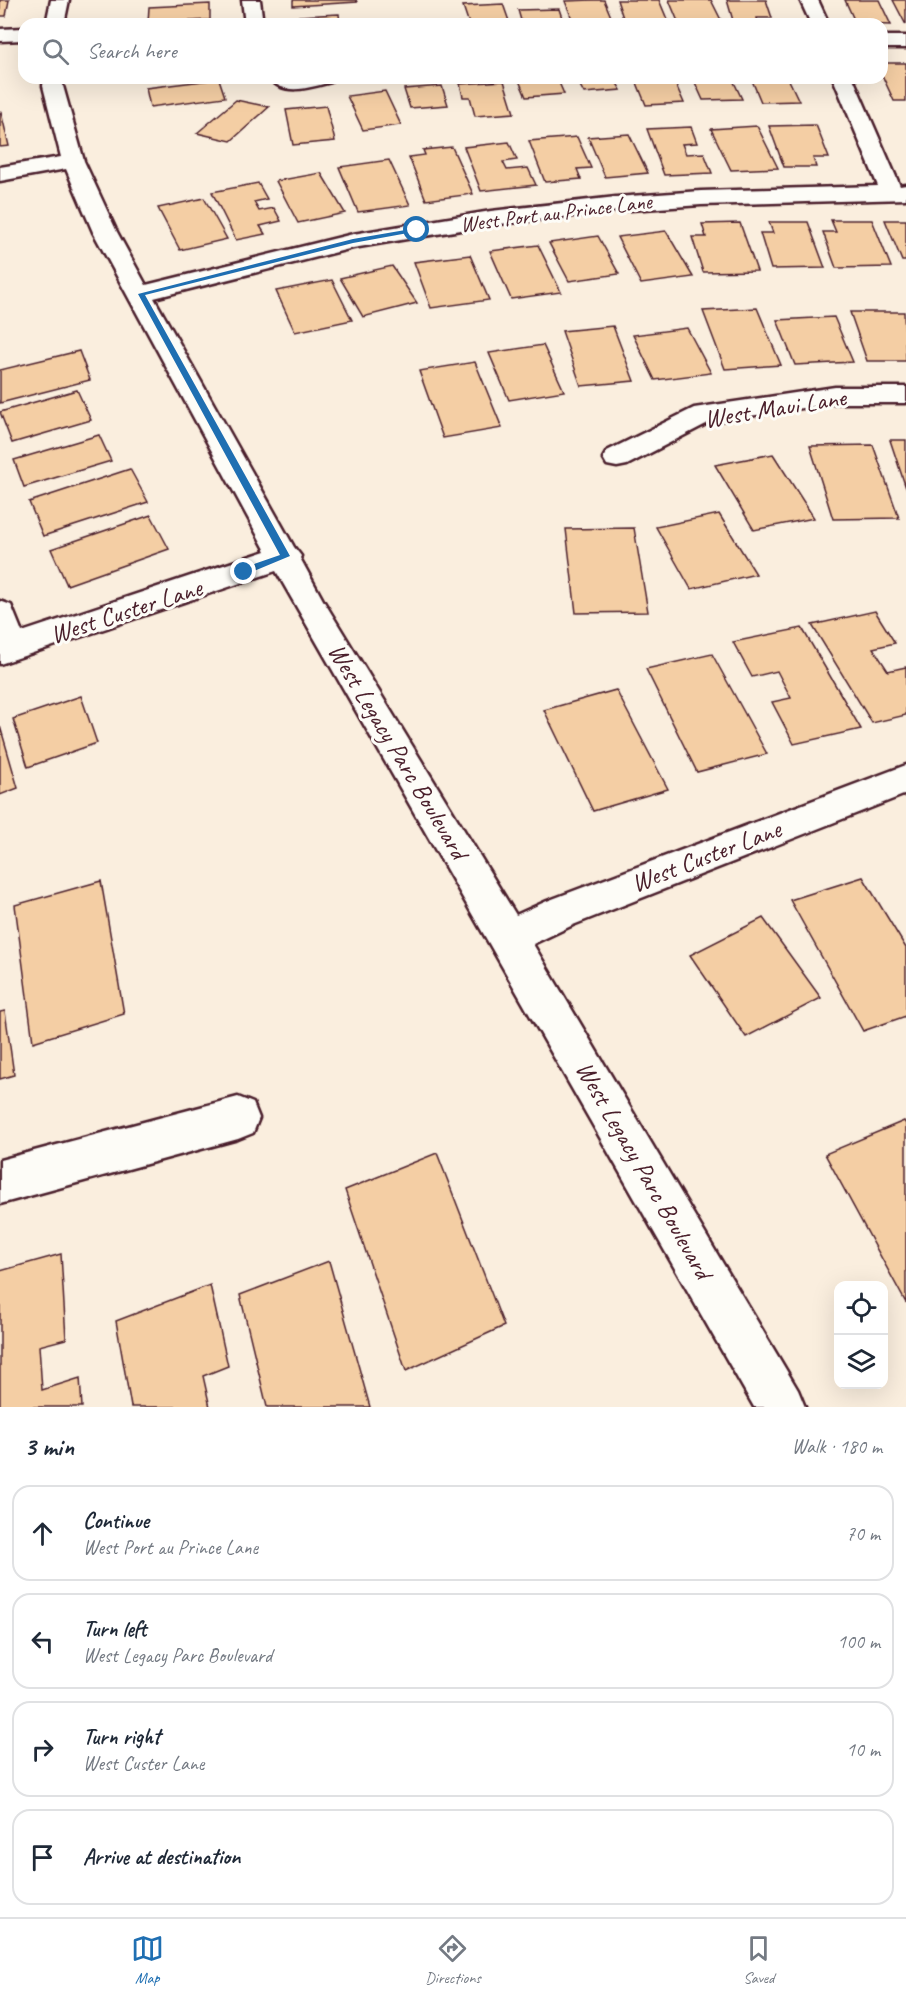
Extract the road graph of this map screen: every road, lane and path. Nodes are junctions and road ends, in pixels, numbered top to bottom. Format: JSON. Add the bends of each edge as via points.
{"nodes":[{"id":1,"x":60,"y":0,"type":"edge"},
{"id":2,"x":251,"y":0,"type":"edge"},
{"id":3,"x":808,"y":0,"type":"edge"},
{"id":4,"x":56,"y":18,"type":"edge"},
{"id":5,"x":253,"y":18,"type":"edge"},
{"id":6,"x":817,"y":18,"type":"edge"},
{"id":7,"x":18,"y":34,"type":"edge"},
{"id":8,"x":0,"y":35,"type":"edge"},
{"id":9,"x":888,"y":42,"type":"edge"},
{"id":10,"x":906,"y":42,"type":"edge"},
{"id":11,"x":53,"y":84,"type":"edge"},
{"id":12,"x":846,"y":84,"type":"edge"},
{"id":13,"x":73,"y":161,"type":"junction"},
{"id":14,"x":0,"y":174,"type":"edge"},
{"id":15,"x":899,"y":192,"type":"edge"},
{"id":16,"x":141,"y":294,"type":"junction"},
{"id":17,"x":906,"y":395,"type":"edge"},
{"id":18,"x":617,"y":458,"type":"dead end"},
{"id":19,"x":286,"y":556,"type":"junction"},
{"id":20,"x":0,"y":613,"type":"edge"},
{"id":21,"x":6,"y":650,"type":"edge"},
{"id":22,"x":906,"y":779,"type":"edge"},
{"id":23,"x":508,"y":937,"type":"junction"},
{"id":24,"x":238,"y":1118,"type":"dead end"},
{"id":25,"x":0,"y":1182,"type":"edge"},
{"id":26,"x":781,"y":1407,"type":"edge"}],
"edges":[{"from":1,"to":4,"type":"street"},
{"from":2,"to":5,"type":"street"},
{"from":3,"to":6,"type":"street"},
{"from":7,"to":8,"type":"street"},
{"from":9,"to":10,"type":"street"},
{"from":11,"to":13,"type":"street","name":"West Legacy Parc Boulevard"},
{"from":12,"to":15,"type":"street"},
{"from":13,"to":14,"type":"street"},
{"from":13,"to":16,"type":"street","name":"West Legacy Parc Boulevard","via":[[105,232]]},
{"from":15,"to":16,"type":"street","name":"West Port au Prince Lane","via":[[701,198],[492,218],[353,241]]},
{"from":16,"to":19,"type":"street","name":"West Legacy Parc Boulevard"},
{"from":17,"to":18,"type":"street","name":"West Maui Lane","via":[[835,395],[704,414]]},
{"from":19,"to":21,"type":"street","name":"West Custer Lane"},
{"from":19,"to":23,"type":"street","name":"West Legacy Parc Boulevard","via":[[312,608]]},
{"from":20,"to":21,"type":"street"},
{"from":22,"to":23,"type":"street","name":"West Custer Lane","via":[[560,913]]},
{"from":23,"to":26,"type":"street","name":"West Legacy Parc Boulevard"},
{"from":24,"to":25,"type":"street"}]}
